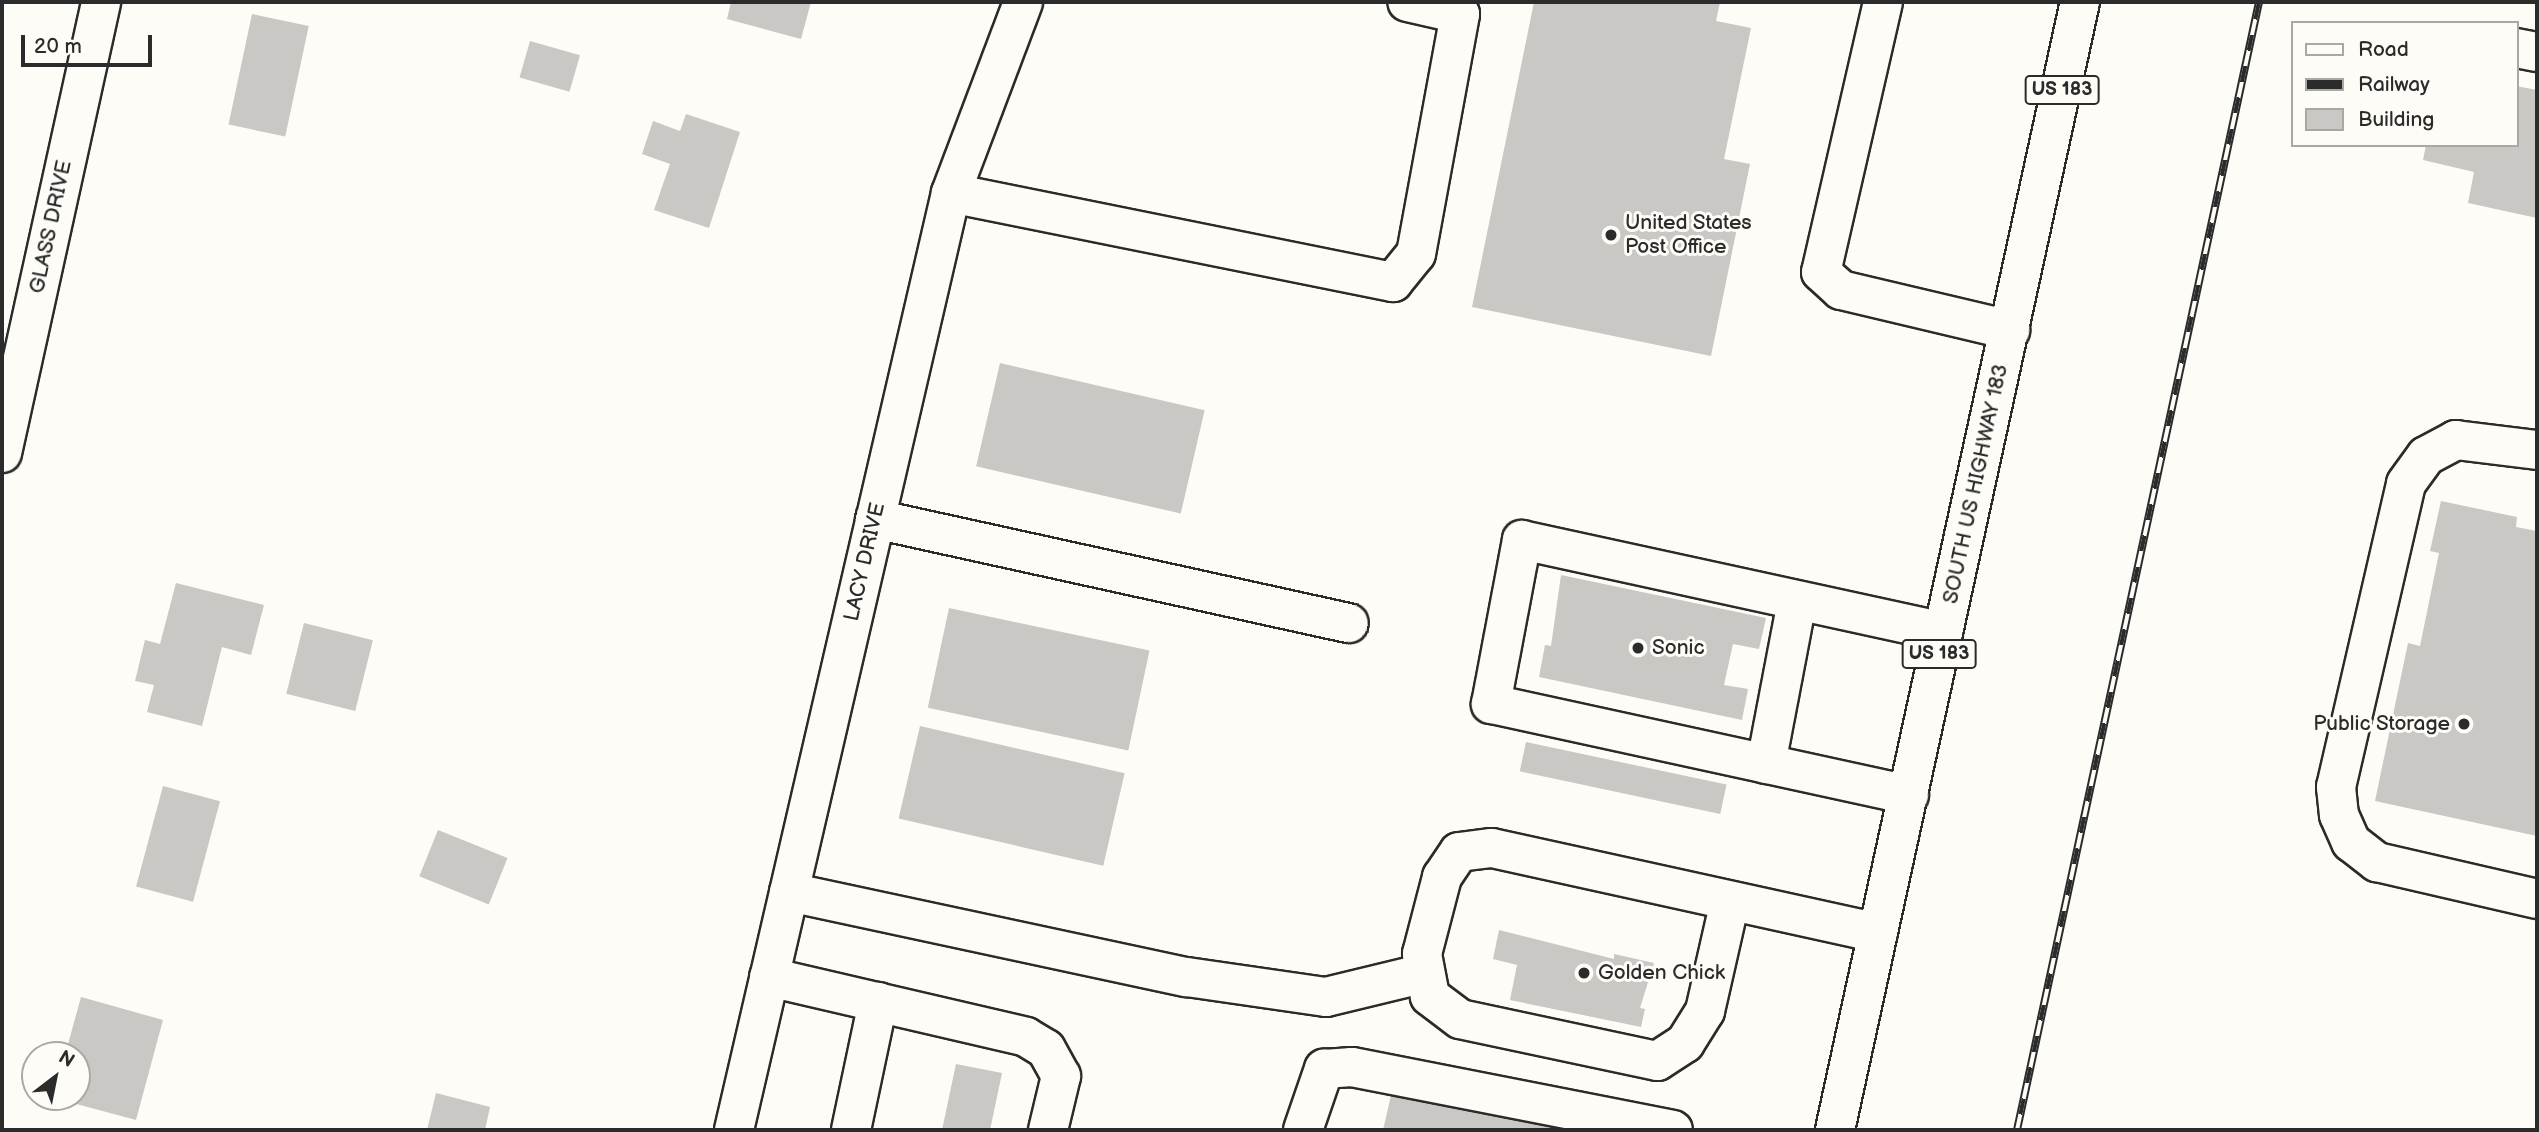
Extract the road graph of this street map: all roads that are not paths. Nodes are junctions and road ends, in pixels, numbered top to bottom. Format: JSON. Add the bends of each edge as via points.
{"nodes":[{"id":1,"x":101,"y":2,"type":"edge"},
{"id":2,"x":1023,"y":2,"type":"edge"},
{"id":3,"x":1407,"y":2,"type":"edge"},
{"id":4,"x":1883,"y":2,"type":"edge"},
{"id":5,"x":2080,"y":2,"type":"edge"},
{"id":6,"x":2518,"y":48,"type":"edge"},
{"id":7,"x":2537,"y":52,"type":"edge"},
{"id":8,"x":951,"y":193,"type":"junction"},
{"id":9,"x":2010,"y":330,"type":"junction"},
{"id":10,"x":2537,"y":450,"type":"edge"},
{"id":11,"x":2,"y":453,"type":"edge"},
{"id":12,"x":875,"y":519,"type":"junction"},
{"id":13,"x":1797,"y":601,"type":"junction"},
{"id":14,"x":1349,"y":622,"type":"dead end"},
{"id":15,"x":1943,"y":632,"type":"junction"},
{"id":16,"x":1766,"y":764,"type":"junction"},
{"id":17,"x":1909,"y":794,"type":"junction"},
{"id":18,"x":789,"y":892,"type":"junction"},
{"id":19,"x":2537,"y":899,"type":"edge"},
{"id":20,"x":1730,"y":901,"type":"junction"},
{"id":21,"x":1878,"y":933,"type":"junction"},
{"id":22,"x":1425,"y":973,"type":"junction"},
{"id":23,"x":769,"y":976,"type":"junction"},
{"id":24,"x":878,"y":1002,"type":"junction"},
{"id":25,"x":734,"y":1130,"type":"edge"},
{"id":26,"x":851,"y":1130,"type":"edge"},
{"id":27,"x":1048,"y":1130,"type":"edge"},
{"id":28,"x":1303,"y":1130,"type":"edge"},
{"id":29,"x":1673,"y":1130,"type":"edge"},
{"id":30,"x":1835,"y":1130,"type":"edge"}],
"edges":[{"from":1,"to":11,"type":"street","name":"GLASS DRIVE"},
{"from":2,"to":8,"type":"street","name":"LACY DRIVE"},
{"from":3,"to":8,"type":"street","via":[[1460,13],[1416,254],[1393,282]]},
{"from":4,"to":9,"type":"street","via":[[1821,272],[1841,290]]},
{"from":5,"to":9,"type":"street","name":"SOUTH US HIGHWAY 183","number":"US 183"},
{"from":6,"to":7,"type":"street"},
{"from":8,"to":12,"type":"street","name":"LACY DRIVE"},
{"from":9,"to":15,"type":"street","name":"SOUTH US HIGHWAY 183","number":"US 183"},
{"from":10,"to":19,"type":"street","via":[[2456,440],[2426,456],[2406,484],[2336,787],[2339,815],[2351,842],[2377,862]]},
{"from":12,"to":14,"type":"street"},
{"from":12,"to":18,"type":"street","name":"LACY DRIVE"},
{"from":13,"to":15,"type":"street"},
{"from":13,"to":16,"type":"street"},
{"from":13,"to":16,"type":"street","via":[[1522,540],[1492,704]]},
{"from":15,"to":17,"type":"street","name":"SOUTH US HIGHWAY 183","number":"US 183"},
{"from":16,"to":17,"type":"street"},
{"from":17,"to":21,"type":"street","name":"SOUTH US HIGHWAY 183","number":"US 183"},
{"from":18,"to":22,"type":"street","via":[[1186,977],[1326,997]]},
{"from":18,"to":23,"type":"street","name":"LACY DRIVE"},
{"from":20,"to":21,"type":"street"},
{"from":20,"to":22,"type":"street","via":[[1492,848],[1459,852],[1442,877],[1422,954]]},
{"from":20,"to":22,"type":"street","via":[[1705,1011],[1685,1042],[1657,1061],[1460,1019],[1430,996]]},
{"from":21,"to":30,"type":"street","name":"SOUTH US HIGHWAY 183","number":"US 183"},
{"from":23,"to":24,"type":"street"},
{"from":23,"to":25,"type":"street","name":"LACY DRIVE"},
{"from":24,"to":26,"type":"street"},
{"from":24,"to":27,"type":"street","via":[[1026,1037],[1046,1049],[1061,1076]]},
{"from":28,"to":29,"type":"street","via":[[1324,1069],[1352,1067]]}]}
